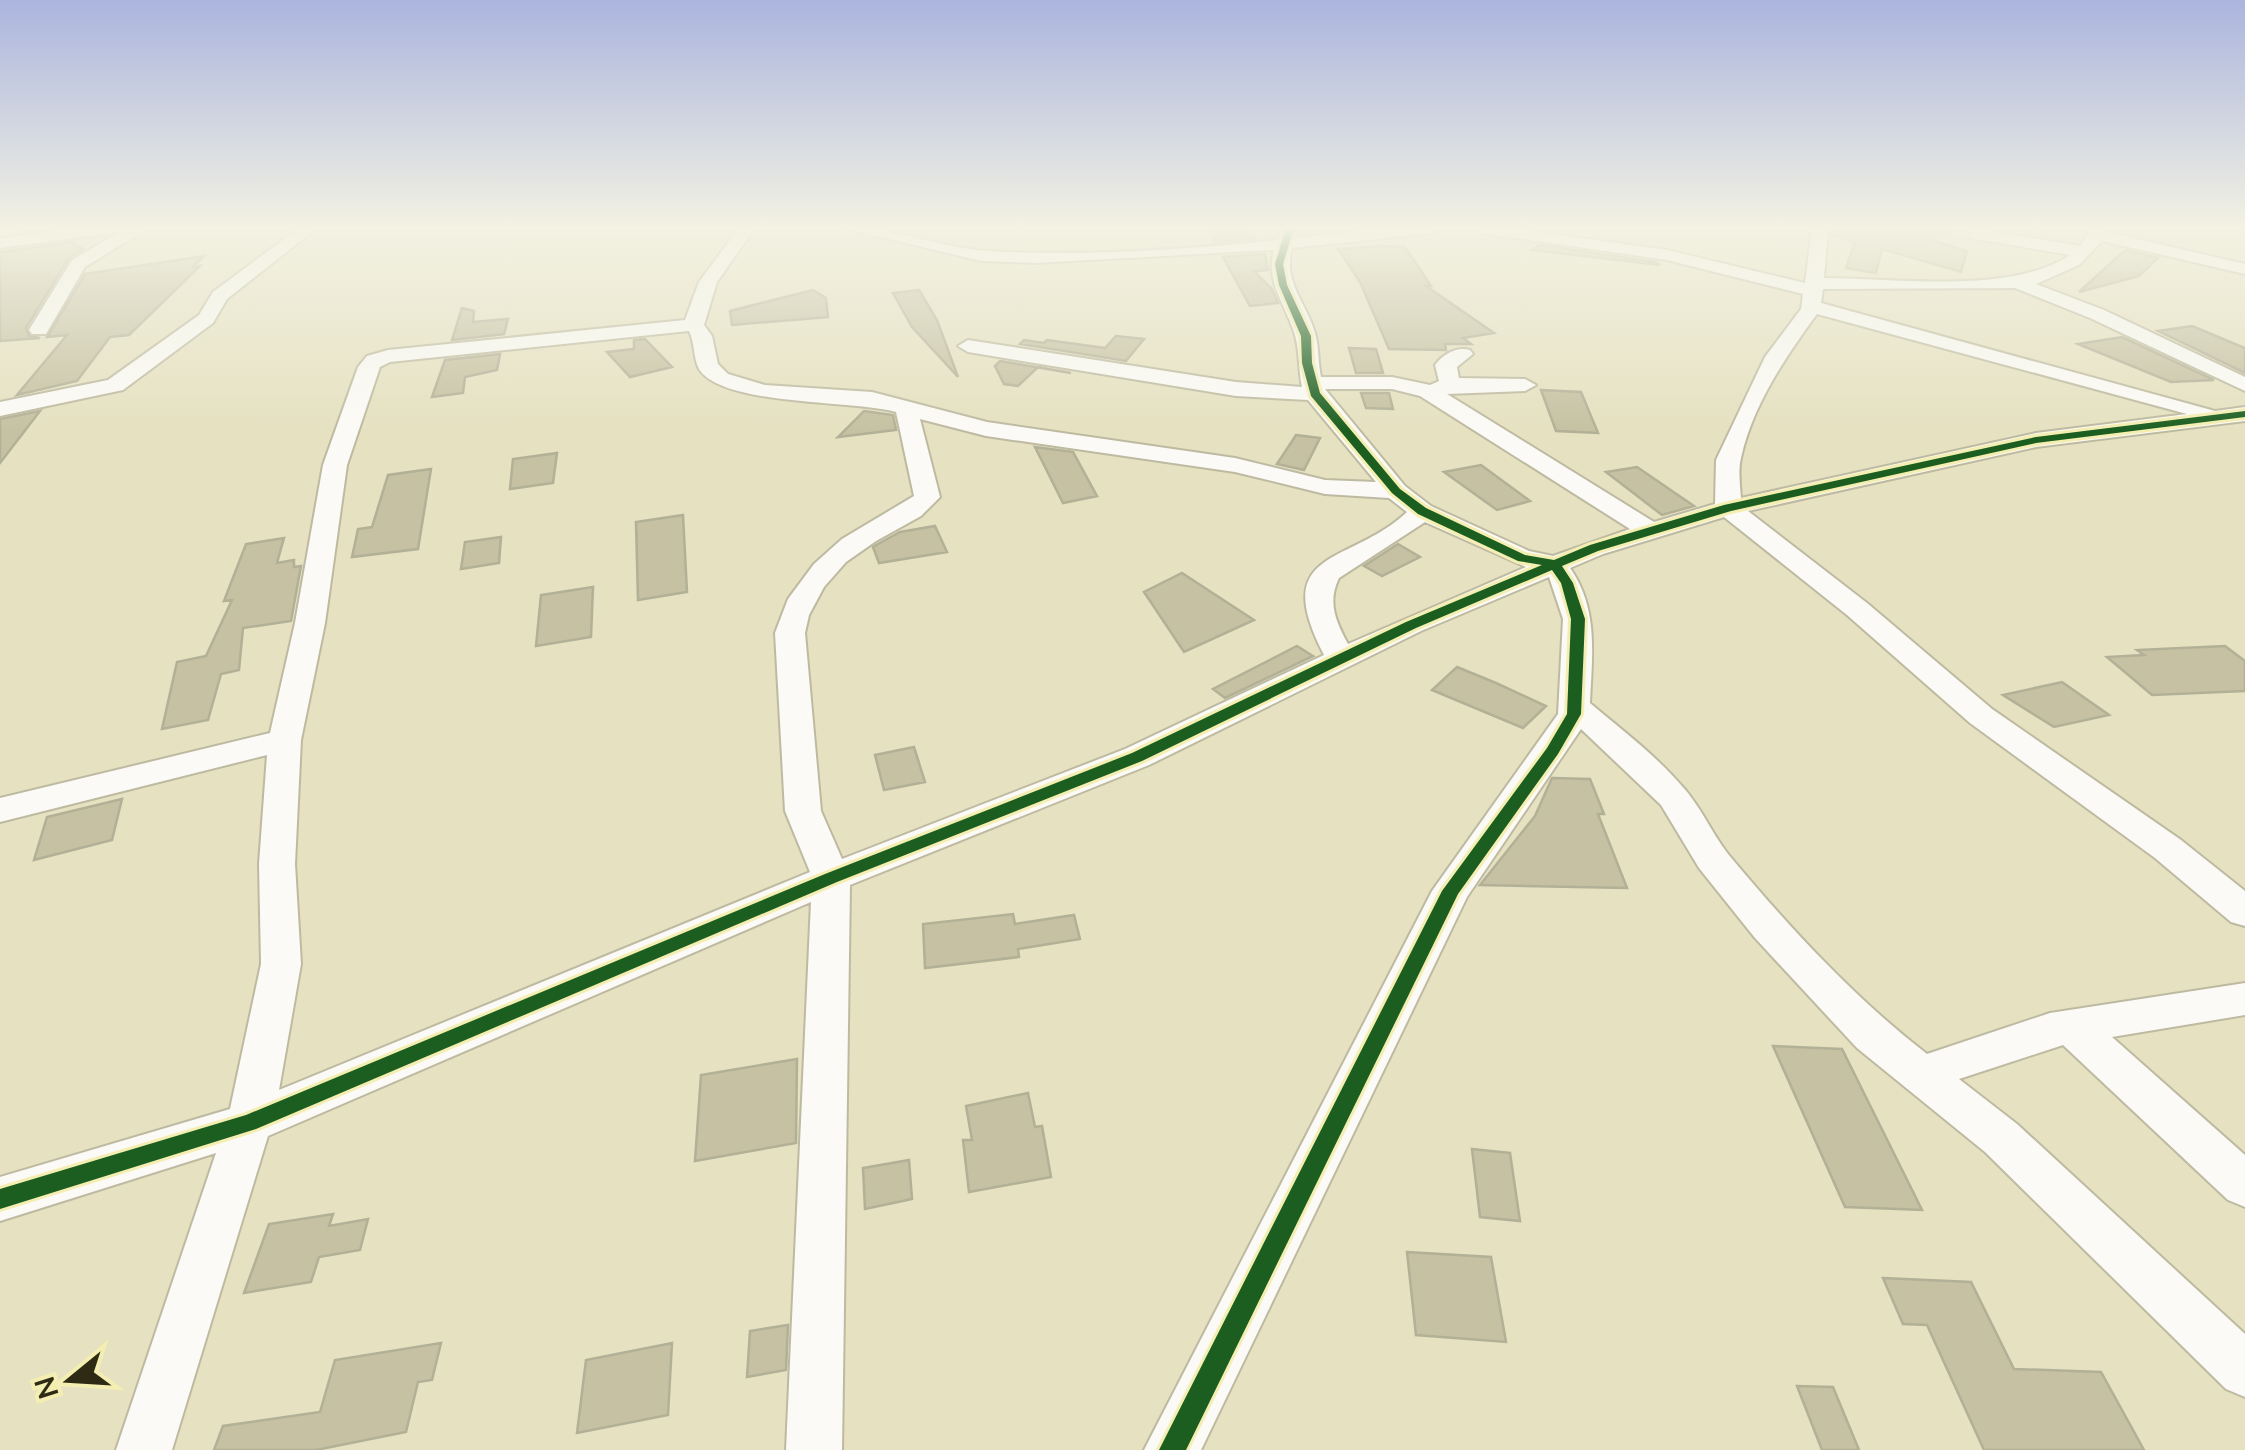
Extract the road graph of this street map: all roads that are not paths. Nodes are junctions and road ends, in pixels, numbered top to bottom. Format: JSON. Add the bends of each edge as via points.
{"nodes":[{"id":1,"x":58,"y":296,"type":"edge"},
{"id":2,"x":220,"y":296,"type":"edge"},
{"id":3,"x":704,"y":296,"type":"edge"},
{"id":4,"x":1288,"y":296,"type":"edge"},
{"id":5,"x":1811,"y":296,"type":"edge"},
{"id":6,"x":1821,"y":296,"type":"edge"},
{"id":7,"x":2050,"y":296,"type":"edge"},
{"id":8,"x":694,"y":325,"type":"junction"},
{"id":9,"x":39,"y":330,"type":"dead end"},
{"id":10,"x":968,"y":346,"type":"dead end"},
{"id":11,"x":1463,"y":354,"type":"dead end"},
{"id":12,"x":2245,"y":384,"type":"edge"},
{"id":13,"x":1525,"y":386,"type":"dead end"},
{"id":14,"x":1314,"y":388,"type":"junction"},
{"id":15,"x":1440,"y":389,"type":"junction"},
{"id":16,"x":906,"y":407,"type":"junction"},
{"id":17,"x":0,"y":409,"type":"edge"},
{"id":18,"x":2234,"y":415,"type":"edge"},
{"id":19,"x":1409,"y":501,"type":"junction"},
{"id":20,"x":1728,"y":508,"type":"junction"},
{"id":21,"x":1651,"y":531,"type":"junction"},
{"id":22,"x":1554,"y":564,"type":"junction"},
{"id":23,"x":1341,"y":659,"type":"junction"},
{"id":24,"x":1575,"y":707,"type":"junction"},
{"id":25,"x":285,"y":740,"type":"junction"},
{"id":26,"x":0,"y":810,"type":"edge"},
{"id":27,"x":831,"y":878,"type":"junction"},
{"id":28,"x":2245,"y":912,"type":"edge"},
{"id":29,"x":2245,"y":999,"type":"edge"},
{"id":30,"x":2072,"y":1027,"type":"junction"},
{"id":31,"x":1922,"y":1074,"type":"junction"},
{"id":32,"x":249,"y":1122,"type":"junction"},
{"id":33,"x":2245,"y":1186,"type":"edge"},
{"id":34,"x":0,"y":1200,"type":"edge"},
{"id":35,"x":2245,"y":1370,"type":"edge"},
{"id":36,"x":144,"y":1450,"type":"edge"},
{"id":37,"x":814,"y":1450,"type":"edge"},
{"id":38,"x":1172,"y":1450,"type":"edge"}],
"edges":[{"from":1,"to":9,"type":"street"},
{"from":2,"to":17,"type":"street","via":[[206,319],[115,385]]},
{"from":3,"to":8,"type":"street"},
{"from":4,"to":14,"type":"street","via":[[1306,336]]},
{"from":5,"to":20,"type":"street","via":[[1728,460]]},
{"from":6,"to":18,"type":"street","via":[[2019,365]]},
{"from":7,"to":12,"type":"street"},
{"from":8,"to":16,"type":"street","via":[[708,366],[720,379],[764,391]]},
{"from":8,"to":25,"type":"street","via":[[374,360],[335,465]]},
{"from":10,"to":14,"type":"street","via":[[1236,389]]},
{"from":11,"to":15,"type":"street","via":[[1446,365]]},
{"from":13,"to":15,"type":"street"},
{"from":14,"to":15,"type":"street","via":[[1392,383]]},
{"from":14,"to":19,"type":"street"},
{"from":15,"to":21,"type":"street"},
{"from":16,"to":19,"type":"street","via":[[986,428],[1235,465]]},
{"from":16,"to":27,"type":"street","via":[[927,497],[918,510],[852,542],[795,607],[790,633],[802,812]]},
{"from":18,"to":20,"type":"street","via":[[2036,440]]},
{"from":19,"to":22,"type":"street","via":[[1522,558]]},
{"from":19,"to":23,"type":"street","via":[[1412,524],[1332,567],[1320,584],[1318,609]]},
{"from":20,"to":21,"type":"street"},
{"from":20,"to":28,"type":"street","via":[[1981,716]]},
{"from":21,"to":22,"type":"street"},
{"from":22,"to":23,"type":"street"},
{"from":22,"to":24,"type":"street","via":[[1578,619]]},
{"from":23,"to":27,"type":"street","via":[[1137,757]]},
{"from":24,"to":31,"type":"street","via":[[1673,797],[1712,859],[1769,928],[1872,1036]]},
{"from":24,"to":38,"type":"street","via":[[1553,750],[1451,891]]},
{"from":25,"to":26,"type":"street"},
{"from":25,"to":32,"type":"street","via":[[277,864],[280,964]]},
{"from":27,"to":32,"type":"street"},
{"from":27,"to":37,"type":"street"},
{"from":29,"to":30,"type":"street"},
{"from":30,"to":31,"type":"street"},
{"from":30,"to":33,"type":"street"},
{"from":31,"to":35,"type":"street","via":[[2001,1138]]},
{"from":32,"to":34,"type":"street"},
{"from":32,"to":36,"type":"street"}]}
